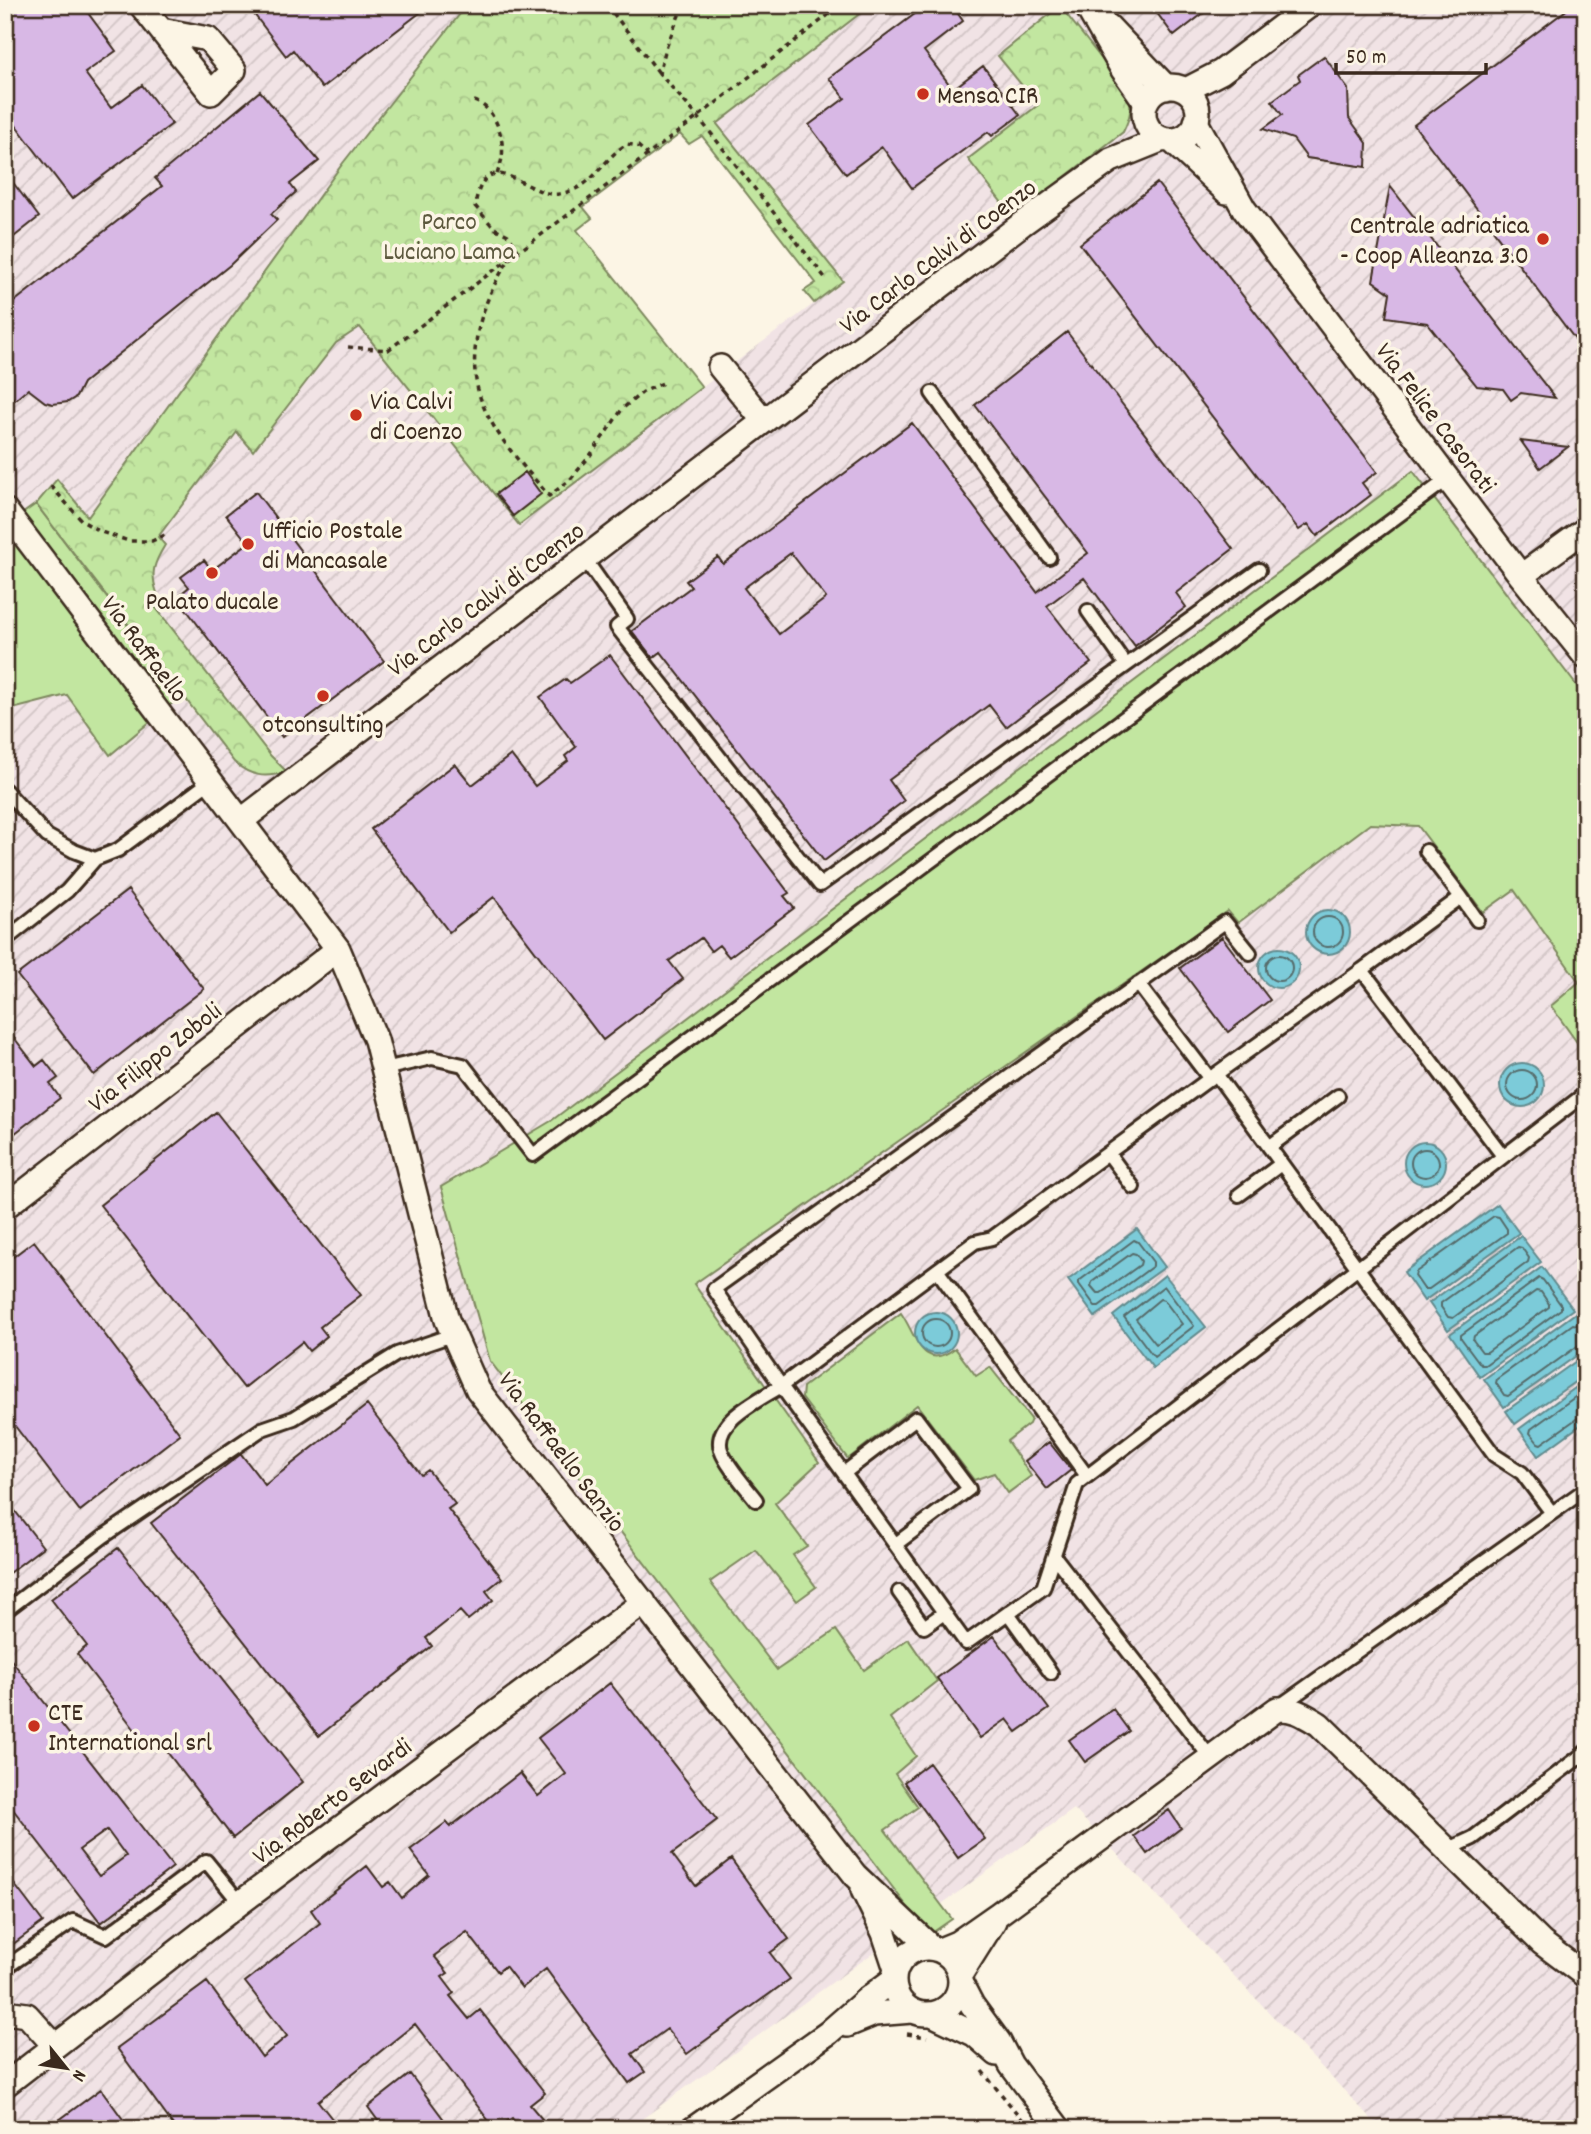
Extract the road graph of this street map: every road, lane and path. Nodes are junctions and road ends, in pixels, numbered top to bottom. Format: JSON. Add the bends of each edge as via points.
{"nodes":[{"id":1,"x":141,"y":5,"type":"edge"},
{"id":2,"x":607,"y":5,"type":"edge"},
{"id":3,"x":683,"y":5,"type":"edge"},
{"id":4,"x":765,"y":5,"type":"edge"},
{"id":5,"x":776,"y":5,"type":"edge"},
{"id":6,"x":841,"y":5,"type":"edge"},
{"id":7,"x":1087,"y":5,"type":"edge"},
{"id":8,"x":1310,"y":5,"type":"edge"},
{"id":9,"x":161,"y":30,"type":"dead end"},
{"id":10,"x":659,"y":73,"type":"junction"},
{"id":11,"x":474,"y":100,"type":"dead end"},
{"id":12,"x":1186,"y":101,"type":"junction"},
{"id":13,"x":1146,"y":111,"type":"junction"},
{"id":14,"x":698,"y":117,"type":"junction"},
{"id":15,"x":1167,"y":139,"type":"junction"},
{"id":16,"x":647,"y":154,"type":"junction"},
{"id":17,"x":1111,"y":160,"type":"junction"},
{"id":18,"x":497,"y":175,"type":"junction"},
{"id":19,"x":1244,"y":209,"type":"junction"},
{"id":20,"x":519,"y":251,"type":"junction"},
{"id":21,"x":510,"y":258,"type":"junction"},
{"id":22,"x":827,"y":280,"type":"dead end"},
{"id":23,"x":348,"y":347,"type":"dead end"},
{"id":24,"x":720,"y":367,"type":"dead end"},
{"id":25,"x":665,"y":382,"type":"dead end"},
{"id":26,"x":932,"y":393,"type":"dead end"},
{"id":27,"x":764,"y":421,"type":"junction"},
{"id":28,"x":1449,"y":478,"type":"junction"},
{"id":29,"x":51,"y":486,"type":"dead end"},
{"id":30,"x":5,"y":510,"type":"edge"},
{"id":31,"x":1586,"y":529,"type":"edge"},
{"id":32,"x":165,"y":535,"type":"dead end"},
{"id":33,"x":1049,"y":557,"type":"dead end"},
{"id":34,"x":584,"y":558,"type":"junction"},
{"id":35,"x":1259,"y":570,"type":"dead end"},
{"id":36,"x":1521,"y":576,"type":"junction"},
{"id":37,"x":1088,"y":611,"type":"dead end"},
{"id":38,"x":1586,"y":657,"type":"edge"},
{"id":39,"x":1126,"y":666,"type":"junction"},
{"id":40,"x":212,"y":780,"type":"junction"},
{"id":41,"x":5,"y":790,"type":"edge"},
{"id":42,"x":242,"y":820,"type":"junction"},
{"id":43,"x":1426,"y":850,"type":"dead end"},
{"id":44,"x":95,"y":859,"type":"junction"},
{"id":45,"x":1461,"y":897,"type":"junction"},
{"id":46,"x":1477,"y":919,"type":"dead end"},
{"id":47,"x":5,"y":940,"type":"edge"},
{"id":48,"x":338,"y":949,"type":"junction"},
{"id":49,"x":1250,"y":953,"type":"dead end"},
{"id":50,"x":1362,"y":970,"type":"junction"},
{"id":51,"x":1138,"y":984,"type":"junction"},
{"id":52,"x":384,"y":1069,"type":"junction"},
{"id":53,"x":1213,"y":1077,"type":"junction"},
{"id":54,"x":1586,"y":1093,"type":"edge"},
{"id":55,"x":1338,"y":1096,"type":"dead end"},
{"id":56,"x":1269,"y":1147,"type":"junction"},
{"id":57,"x":1108,"y":1153,"type":"junction"},
{"id":58,"x":1503,"y":1157,"type":"junction"},
{"id":59,"x":1281,"y":1164,"type":"junction"},
{"id":60,"x":1133,"y":1187,"type":"dead end"},
{"id":61,"x":1240,"y":1195,"type":"dead end"},
{"id":62,"x":5,"y":1207,"type":"edge"},
{"id":63,"x":1358,"y":1268,"type":"junction"},
{"id":64,"x":937,"y":1270,"type":"junction"},
{"id":65,"x":452,"y":1335,"type":"junction"},
{"id":66,"x":781,"y":1386,"type":"junction"},
{"id":67,"x":844,"y":1473,"type":"junction"},
{"id":68,"x":1087,"y":1476,"type":"junction"},
{"id":69,"x":1586,"y":1489,"type":"edge"},
{"id":70,"x":756,"y":1500,"type":"dead end"},
{"id":71,"x":1552,"y":1513,"type":"junction"},
{"id":72,"x":896,"y":1544,"type":"junction"},
{"id":73,"x":1054,"y":1556,"type":"junction"},
{"id":74,"x":900,"y":1592,"type":"dead end"},
{"id":75,"x":643,"y":1602,"type":"junction"},
{"id":76,"x":5,"y":1611,"type":"edge"},
{"id":77,"x":944,"y":1613,"type":"junction"},
{"id":78,"x":1008,"y":1613,"type":"junction"},
{"id":79,"x":1051,"y":1673,"type":"dead end"},
{"id":80,"x":1276,"y":1709,"type":"junction"},
{"id":81,"x":1586,"y":1752,"type":"edge"},
{"id":82,"x":1210,"y":1757,"type":"junction"},
{"id":83,"x":1447,"y":1850,"type":"junction"},
{"id":84,"x":855,"y":1875,"type":"junction"},
{"id":85,"x":240,"y":1903,"type":"junction"},
{"id":86,"x":997,"y":1915,"type":"junction"},
{"id":87,"x":936,"y":1949,"type":"junction"},
{"id":88,"x":5,"y":1968,"type":"edge"},
{"id":89,"x":895,"y":1974,"type":"junction"},
{"id":90,"x":1586,"y":1976,"type":"edge"},
{"id":91,"x":960,"y":1980,"type":"junction"},
{"id":92,"x":5,"y":2012,"type":"edge"},
{"id":93,"x":922,"y":2013,"type":"junction"},
{"id":94,"x":828,"y":2033,"type":"junction"},
{"id":95,"x":903,"y":2033,"type":"dead end"},
{"id":96,"x":931,"y":2037,"type":"dead end"},
{"id":97,"x":54,"y":2045,"type":"junction"},
{"id":98,"x":1011,"y":2065,"type":"junction"},
{"id":99,"x":981,"y":2068,"type":"dead end"},
{"id":100,"x":5,"y":2085,"type":"edge"},
{"id":101,"x":693,"y":2129,"type":"edge"},
{"id":102,"x":1030,"y":2129,"type":"edge"},
{"id":103,"x":1059,"y":2129,"type":"edge"}],
"edges":[{"from":1,"to":9,"type":"street"},
{"from":2,"to":10,"type":"path"},
{"from":3,"to":10,"type":"path"},
{"from":4,"to":5,"type":"path"},
{"from":6,"to":14,"type":"path"},
{"from":7,"to":12,"type":"street","name":"Via Felice Casorati"},
{"from":7,"to":13,"type":"street","name":"Via Felice Casorati"},
{"from":8,"to":12,"type":"street"},
{"from":10,"to":14,"type":"path"},
{"from":11,"to":18,"type":"path","via":[[495,119],[502,158]]},
{"from":12,"to":13,"type":"street","via":[[1158,89]]},
{"from":12,"to":15,"type":"street","via":[[1187,134]]},
{"from":12,"to":19,"type":"street","name":"Via Felice Casorati"},
{"from":13,"to":15,"type":"street","name":"Via Felice Casorati","via":[[1152,132]]},
{"from":13,"to":17,"type":"street","name":"Via Carlo Calvi di Coenzo"},
{"from":14,"to":16,"type":"path"},
{"from":14,"to":22,"type":"path"},
{"from":15,"to":17,"type":"street","name":"Via Carlo Calvi di Coenzo"},
{"from":15,"to":19,"type":"street","name":"Via Felice Casorati"},
{"from":16,"to":18,"type":"path","via":[[627,144],[616,150],[586,185],[558,195]]},
{"from":16,"to":20,"type":"path"},
{"from":17,"to":27,"type":"street","name":"Via Carlo Calvi di Coenzo"},
{"from":18,"to":20,"type":"path","via":[[484,180],[475,206],[494,228],[508,234]]},
{"from":19,"to":28,"type":"street","name":"Via Felice Casorati"},
{"from":20,"to":21,"type":"path"},
{"from":21,"to":23,"type":"path","via":[[388,350]]},
{"from":21,"to":25,"type":"path","via":[[495,281],[478,332],[478,391],[505,442],[549,496],[569,481],[623,408]]},
{"from":24,"to":27,"type":"street"},
{"from":26,"to":33,"type":"lane"},
{"from":27,"to":34,"type":"street","name":"Via Carlo Calvi di Coenzo"},
{"from":28,"to":36,"type":"street","name":"Via Felice Casorati"},
{"from":28,"to":52,"type":"lane","via":[[533,1155],[463,1065],[432,1058]]},
{"from":29,"to":32,"type":"path","via":[[82,521],[101,532],[128,541],[152,541]]},
{"from":30,"to":40,"type":"street","name":"Via Raffaello"},
{"from":31,"to":36,"type":"street"},
{"from":34,"to":39,"type":"lane","via":[[627,619],[617,627],[820,886]]},
{"from":34,"to":42,"type":"street","name":"Via Carlo Calvi di Coenzo"},
{"from":35,"to":39,"type":"lane"},
{"from":36,"to":38,"type":"street","name":"Via Felice Casorati"},
{"from":37,"to":39,"type":"lane"},
{"from":40,"to":42,"type":"street","name":"Via Raffaello"},
{"from":40,"to":44,"type":"lane","via":[[118,850]]},
{"from":41,"to":44,"type":"lane","via":[[47,836]]},
{"from":42,"to":48,"type":"street","name":"Via Raffaello Sanzio"},
{"from":43,"to":45,"type":"lane"},
{"from":44,"to":47,"type":"lane","via":[[67,891]]},
{"from":45,"to":46,"type":"lane"},
{"from":45,"to":50,"type":"lane"},
{"from":48,"to":52,"type":"street","name":"Via Raffaello Sanzio"},
{"from":48,"to":62,"type":"street","name":"Via Filippo Zoboli"},
{"from":49,"to":51,"type":"lane","via":[[1225,922]]},
{"from":50,"to":53,"type":"lane"},
{"from":50,"to":58,"type":"lane"},
{"from":51,"to":53,"type":"lane"},
{"from":51,"to":66,"type":"lane","via":[[714,1289]]},
{"from":52,"to":65,"type":"street","name":"Via Raffaello Sanzio"},
{"from":53,"to":56,"type":"lane"},
{"from":53,"to":57,"type":"lane"},
{"from":54,"to":58,"type":"lane"},
{"from":55,"to":56,"type":"lane"},
{"from":56,"to":59,"type":"lane"},
{"from":57,"to":60,"type":"lane"},
{"from":57,"to":64,"type":"lane","via":[[992,1238],[975,1242]]},
{"from":58,"to":63,"type":"lane"},
{"from":59,"to":61,"type":"lane"},
{"from":59,"to":63,"type":"lane"},
{"from":63,"to":68,"type":"lane"},
{"from":63,"to":71,"type":"lane","via":[[1494,1455],[1522,1474]]},
{"from":64,"to":66,"type":"lane"},
{"from":64,"to":68,"type":"lane"},
{"from":65,"to":75,"type":"street","name":"Via Raffaello Sanzio","via":[[478,1390]]},
{"from":65,"to":76,"type":"lane","via":[[397,1354],[294,1418],[262,1429],[104,1536]]},
{"from":66,"to":67,"type":"lane"},
{"from":66,"to":70,"type":"lane","via":[[724,1425],[720,1438],[721,1451]]},
{"from":67,"to":72,"type":"lane"},
{"from":67,"to":72,"type":"lane","via":[[916,1418],[969,1489]]},
{"from":68,"to":73,"type":"lane","via":[[1077,1484]]},
{"from":69,"to":71,"type":"lane"},
{"from":71,"to":80,"type":"lane"},
{"from":72,"to":77,"type":"lane"},
{"from":73,"to":78,"type":"lane","via":[[1043,1588]]},
{"from":73,"to":82,"type":"lane"},
{"from":74,"to":77,"type":"lane","via":[[924,1627]]},
{"from":75,"to":84,"type":"street","name":"Via Raffaello Sanzio"},
{"from":75,"to":85,"type":"street","name":"Via Roberto Sevardi"},
{"from":77,"to":78,"type":"lane","via":[[966,1643]]},
{"from":78,"to":79,"type":"lane"},
{"from":80,"to":82,"type":"street"},
{"from":80,"to":83,"type":"street","via":[[1295,1710],[1319,1724]]},
{"from":81,"to":83,"type":"lane","via":[[1473,1838]]},
{"from":82,"to":86,"type":"street"},
{"from":83,"to":90,"type":"street","via":[[1542,1943]]},
{"from":84,"to":87,"type":"street","name":"Via Raffaello Sanzio"},
{"from":84,"to":89,"type":"street","name":"Via Raffaello Sanzio","via":[[884,1933]]},
{"from":85,"to":88,"type":"lane","via":[[206,1861],[106,1936],[73,1920]]},
{"from":85,"to":97,"type":"street","name":"Via Roberto Sevardi"},
{"from":86,"to":87,"type":"street","via":[[957,1942]]},
{"from":86,"to":91,"type":"street"},
{"from":87,"to":89,"type":"street","name":"Via Raffaello Sanzio","via":[[907,1954]]},
{"from":87,"to":91,"type":"street","name":"Via Raffaello Sanzio","via":[[953,1960]]},
{"from":89,"to":93,"type":"street","name":"Via Raffaello Sanzio","via":[[898,1997]]},
{"from":89,"to":94,"type":"street","name":"Via Raffaello Sanzio"},
{"from":91,"to":93,"type":"street","via":[[950,2006]]},
{"from":91,"to":98,"type":"street","name":"Via Raffaello Sanzio"},
{"from":92,"to":97,"type":"street","via":[[27,2014]]},
{"from":93,"to":94,"type":"street","name":"Via Raffaello Sanzio","via":[[873,2014]]},
{"from":93,"to":98,"type":"street","name":"Via Raffaello Sanzio","via":[[974,2034]]},
{"from":94,"to":101,"type":"street","name":"Via Raffaello Sanzio"},
{"from":95,"to":96,"type":"path"},
{"from":97,"to":100,"type":"street","name":"Via Roberto Sevardi"},
{"from":98,"to":103,"type":"street","name":"Via Raffaello Sanzio"},
{"from":99,"to":102,"type":"path"}]}
